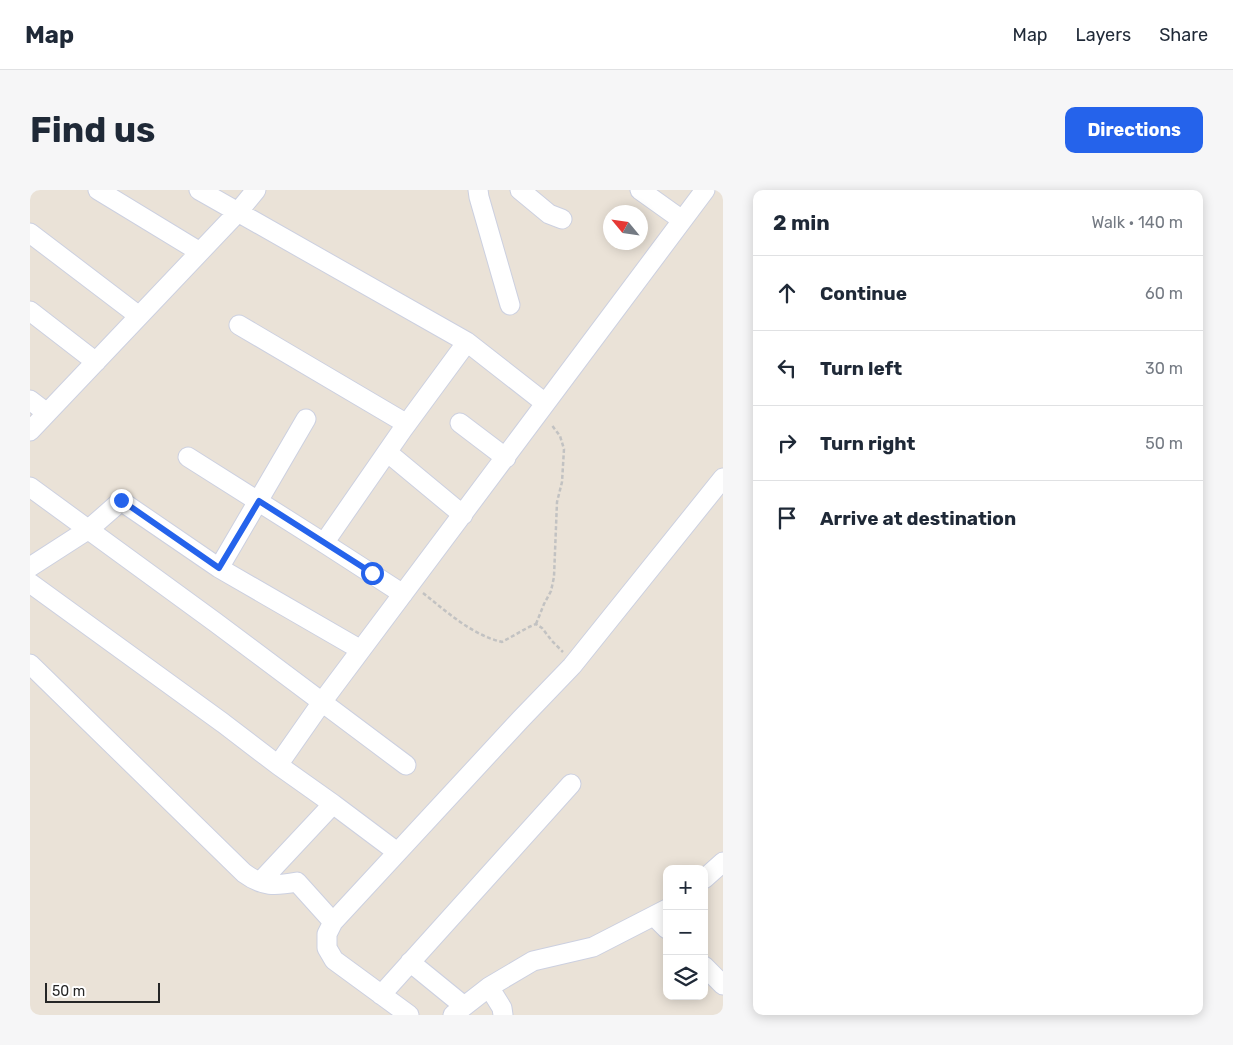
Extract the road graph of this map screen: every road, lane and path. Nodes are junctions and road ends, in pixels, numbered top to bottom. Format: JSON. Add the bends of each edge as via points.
{"nodes":[{"id":1,"x":98,"y":190,"type":"edge"},
{"id":2,"x":199,"y":190,"type":"edge"},
{"id":3,"x":256,"y":190,"type":"edge"},
{"id":4,"x":478,"y":190,"type":"edge"},
{"id":5,"x":520,"y":190,"type":"edge"},
{"id":6,"x":640,"y":190,"type":"edge"},
{"id":7,"x":705,"y":190,"type":"edge"},
{"id":8,"x":238,"y":212,"type":"junction"},
{"id":9,"x":562,"y":220,"type":"dead end"},
{"id":10,"x":682,"y":220,"type":"junction"},
{"id":11,"x":30,"y":233,"type":"edge"},
{"id":12,"x":200,"y":252,"type":"junction"},
{"id":13,"x":510,"y":304,"type":"dead end"},
{"id":14,"x":30,"y":311,"type":"edge"},
{"id":15,"x":139,"y":316,"type":"junction"},
{"id":16,"x":239,"y":325,"type":"dead end"},
{"id":17,"x":467,"y":342,"type":"junction"},
{"id":18,"x":96,"y":362,"type":"junction"},
{"id":19,"x":30,"y":400,"type":"edge"},
{"id":20,"x":545,"y":403,"type":"junction"},
{"id":21,"x":47,"y":413,"type":"junction"},
{"id":22,"x":306,"y":419,"type":"dead end"},
{"id":23,"x":408,"y":424,"type":"junction"},
{"id":24,"x":460,"y":424,"type":"dead end"},
{"id":25,"x":30,"y":431,"type":"edge"},
{"id":26,"x":387,"y":452,"type":"junction"},
{"id":27,"x":188,"y":457,"type":"dead end"},
{"id":28,"x":506,"y":458,"type":"junction"},
{"id":29,"x":723,"y":478,"type":"edge"},
{"id":30,"x":30,"y":487,"type":"edge"},
{"id":31,"x":259,"y":501,"type":"junction"},
{"id":32,"x":463,"y":515,"type":"junction"},
{"id":33,"x":89,"y":529,"type":"junction"},
{"id":34,"x":324,"y":543,"type":"junction"},
{"id":35,"x":30,"y":567,"type":"edge"},
{"id":36,"x":219,"y":568,"type":"junction"},
{"id":37,"x":30,"y":583,"type":"edge"},
{"id":38,"x":407,"y":589,"type":"junction"},
{"id":39,"x":536,"y":624,"type":"junction"},
{"id":40,"x":361,"y":650,"type":"junction"},
{"id":41,"x":30,"y":664,"type":"edge"},
{"id":42,"x":572,"y":666,"type":"junction"},
{"id":43,"x":322,"y":702,"type":"junction"},
{"id":44,"x":278,"y":765,"type":"junction"},
{"id":45,"x":406,"y":765,"type":"dead end"},
{"id":46,"x":572,"y":784,"type":"dead end"},
{"id":47,"x":333,"y":804,"type":"junction"},
{"id":48,"x":397,"y":852,"type":"junction"},
{"id":49,"x":723,"y":862,"type":"edge"},
{"id":50,"x":708,"y":875,"type":"edge"},
{"id":51,"x":260,"y":882,"type":"junction"},
{"id":52,"x":662,"y":918,"type":"edge"},
{"id":53,"x":333,"y":922,"type":"junction"},
{"id":54,"x":410,"y":962,"type":"junction"},
{"id":55,"x":708,"y":970,"type":"edge"},
{"id":56,"x":723,"y":985,"type":"edge"},
{"id":57,"x":489,"y":986,"type":"junction"},
{"id":58,"x":381,"y":995,"type":"junction"},
{"id":59,"x":458,"y":1010,"type":"edge"},
{"id":60,"x":409,"y":1015,"type":"edge"},
{"id":61,"x":502,"y":1015,"type":"edge"}],
"edges":[{"from":1,"to":12,"type":"street"},
{"from":2,"to":8,"type":"street"},
{"from":3,"to":8,"type":"street"},
{"from":4,"to":13,"type":"street"},
{"from":5,"to":9,"type":"street","via":[[548,214]]},
{"from":6,"to":10,"type":"street"},
{"from":7,"to":10,"type":"street"},
{"from":8,"to":12,"type":"street"},
{"from":8,"to":17,"type":"street"},
{"from":10,"to":20,"type":"street"},
{"from":11,"to":15,"type":"street"},
{"from":12,"to":15,"type":"street"},
{"from":14,"to":18,"type":"street"},
{"from":15,"to":18,"type":"street"},
{"from":16,"to":23,"type":"street"},
{"from":17,"to":20,"type":"street"},
{"from":17,"to":23,"type":"street"},
{"from":18,"to":21,"type":"street"},
{"from":19,"to":21,"type":"street"},
{"from":20,"to":28,"type":"street"},
{"from":20,"to":39,"type":"path","via":[[552,427],[560,436],[564,450],[562,482],[556,502],[554,577]]},
{"from":21,"to":25,"type":"street"},
{"from":22,"to":31,"type":"street"},
{"from":23,"to":26,"type":"street"},
{"from":24,"to":28,"type":"street"},
{"from":26,"to":32,"type":"street"},
{"from":26,"to":34,"type":"street"},
{"from":27,"to":31,"type":"street"},
{"from":28,"to":32,"type":"street"},
{"from":29,"to":42,"type":"street"},
{"from":30,"to":33,"type":"street"},
{"from":31,"to":34,"type":"street"},
{"from":31,"to":36,"type":"street"},
{"from":32,"to":38,"type":"street"},
{"from":33,"to":35,"type":"street"},
{"from":33,"to":36,"type":"street","via":[[121,500]]},
{"from":33,"to":43,"type":"street"},
{"from":34,"to":38,"type":"street"},
{"from":36,"to":40,"type":"street"},
{"from":37,"to":44,"type":"street"},
{"from":38,"to":39,"type":"path","via":[[491,640],[502,642]]},
{"from":38,"to":40,"type":"street"},
{"from":39,"to":42,"type":"path"},
{"from":40,"to":43,"type":"street"},
{"from":41,"to":51,"type":"street","via":[[244,873]]},
{"from":42,"to":48,"type":"street"},
{"from":43,"to":44,"type":"street"},
{"from":43,"to":45,"type":"street"},
{"from":44,"to":47,"type":"street"},
{"from":46,"to":54,"type":"street"},
{"from":47,"to":48,"type":"street"},
{"from":47,"to":51,"type":"street"},
{"from":48,"to":53,"type":"street"},
{"from":49,"to":50,"type":"street"},
{"from":51,"to":53,"type":"street","via":[[277,885],[297,882]]},
{"from":52,"to":57,"type":"street","via":[[593,947],[533,961]]},
{"from":53,"to":58,"type":"street","via":[[327,934],[327,948],[334,960]]},
{"from":54,"to":58,"type":"street"},
{"from":54,"to":59,"type":"street"},
{"from":55,"to":56,"type":"street"},
{"from":57,"to":59,"type":"street"},
{"from":57,"to":61,"type":"street","via":[[502,1008]]},
{"from":58,"to":60,"type":"street"}]}
